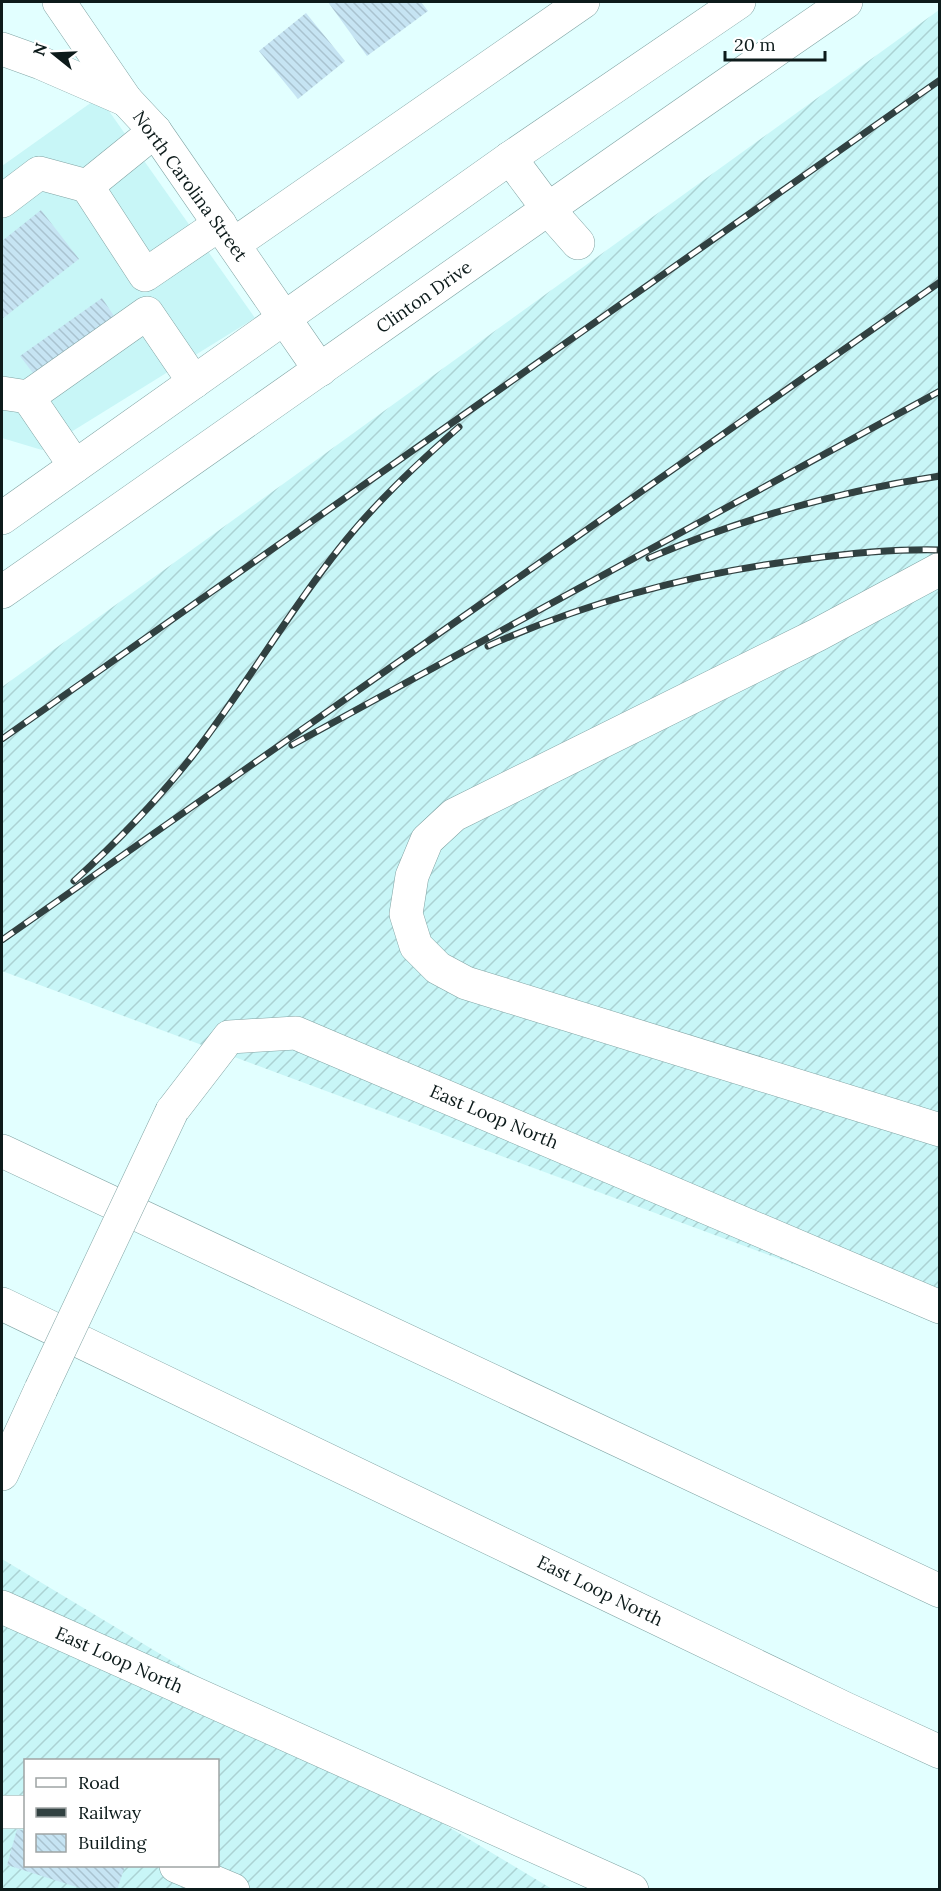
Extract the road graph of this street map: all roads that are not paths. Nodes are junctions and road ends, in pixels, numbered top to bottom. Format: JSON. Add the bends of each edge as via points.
{"nodes":[{"id":1,"x":59,"y":2,"type":"edge"},
{"id":2,"x":583,"y":2,"type":"edge"},
{"id":3,"x":739,"y":2,"type":"edge"},
{"id":4,"x":846,"y":2,"type":"edge"},
{"id":5,"x":2,"y":49,"type":"edge"},
{"id":6,"x":126,"y":100,"type":"junction"},
{"id":7,"x":155,"y":131,"type":"junction"},
{"id":8,"x":510,"y":158,"type":"junction"},
{"id":9,"x":87,"y":186,"type":"junction"},
{"id":10,"x":2,"y":201,"type":"edge"},
{"id":11,"x":548,"y":209,"type":"junction"},
{"id":12,"x":227,"y":234,"type":"junction"},
{"id":13,"x":578,"y":243,"type":"dead end"},
{"id":14,"x":145,"y":275,"type":"junction"},
{"id":15,"x":147,"y":313,"type":"junction"},
{"id":16,"x":285,"y":317,"type":"junction"},
{"id":17,"x":320,"y":370,"type":"junction"},
{"id":18,"x":194,"y":382,"type":"junction"},
{"id":19,"x":15,"y":395,"type":"edge"},
{"id":20,"x":75,"y":466,"type":"junction"},
{"id":21,"x":2,"y":519,"type":"edge"},
{"id":22,"x":939,"y":569,"type":"edge"},
{"id":23,"x":2,"y":592,"type":"edge"},
{"id":24,"x":939,"y":1130,"type":"edge"},
{"id":25,"x":2,"y":1151,"type":"edge"},
{"id":26,"x":2,"y":1304,"type":"edge"},
{"id":27,"x":939,"y":1307,"type":"edge"},
{"id":28,"x":8,"y":1461,"type":"edge"},
{"id":29,"x":939,"y":1591,"type":"edge"},
{"id":30,"x":2,"y":1607,"type":"edge"},
{"id":31,"x":846,"y":1709,"type":"junction"},
{"id":32,"x":939,"y":1752,"type":"edge"},
{"id":33,"x":939,"y":1770,"type":"edge"},
{"id":34,"x":2,"y":1812,"type":"edge"},
{"id":35,"x":24,"y":1812,"type":"edge"},
{"id":36,"x":178,"y":1867,"type":"edge"},
{"id":37,"x":233,"y":1890,"type":"edge"},
{"id":38,"x":632,"y":1890,"type":"edge"}],
"edges":[{"from":1,"to":6,"type":"main road","name":"North Carolina Street"},
{"from":2,"to":12,"type":"main road"},
{"from":3,"to":8,"type":"main road"},
{"from":4,"to":11,"type":"main road","name":"Clinton Drive"},
{"from":5,"to":6,"type":"main road"},
{"from":6,"to":7,"type":"main road","name":"North Carolina Street"},
{"from":7,"to":9,"type":"main road"},
{"from":7,"to":12,"type":"main road","name":"North Carolina Street"},
{"from":8,"to":11,"type":"main road"},
{"from":8,"to":16,"type":"main road"},
{"from":9,"to":10,"type":"main road","via":[[39,173]]},
{"from":9,"to":14,"type":"main road"},
{"from":11,"to":13,"type":"main road"},
{"from":11,"to":17,"type":"main road","name":"Clinton Drive"},
{"from":12,"to":14,"type":"main road"},
{"from":12,"to":16,"type":"main road","name":"North Carolina Street"},
{"from":14,"to":15,"type":"main road"},
{"from":15,"to":18,"type":"main road"},
{"from":15,"to":19,"type":"main road"},
{"from":16,"to":17,"type":"main road","name":"North Carolina Street"},
{"from":16,"to":18,"type":"main road"},
{"from":17,"to":23,"type":"main road","name":"Clinton Drive"},
{"from":18,"to":20,"type":"main road"},
{"from":19,"to":20,"type":"main road"},
{"from":20,"to":21,"type":"main road"},
{"from":22,"to":24,"type":"main road","via":[[817,635],[454,815],[427,840],[412,876],[406,914],[416,946],[438,969],[466,983]]},
{"from":25,"to":29,"type":"main road"},
{"from":26,"to":31,"type":"main road","name":"East Loop North"},
{"from":27,"to":28,"type":"main road","name":"East Loop North","bridge":true,"via":[[296,1033],[229,1037],[172,1111]]},
{"from":30,"to":38,"type":"main road","name":"East Loop North"},
{"from":31,"to":32,"type":"main road","name":"East Loop North"},
{"from":31,"to":33,"type":"main road"},
{"from":34,"to":35,"type":"main road"},
{"from":36,"to":37,"type":"main road"}]}
